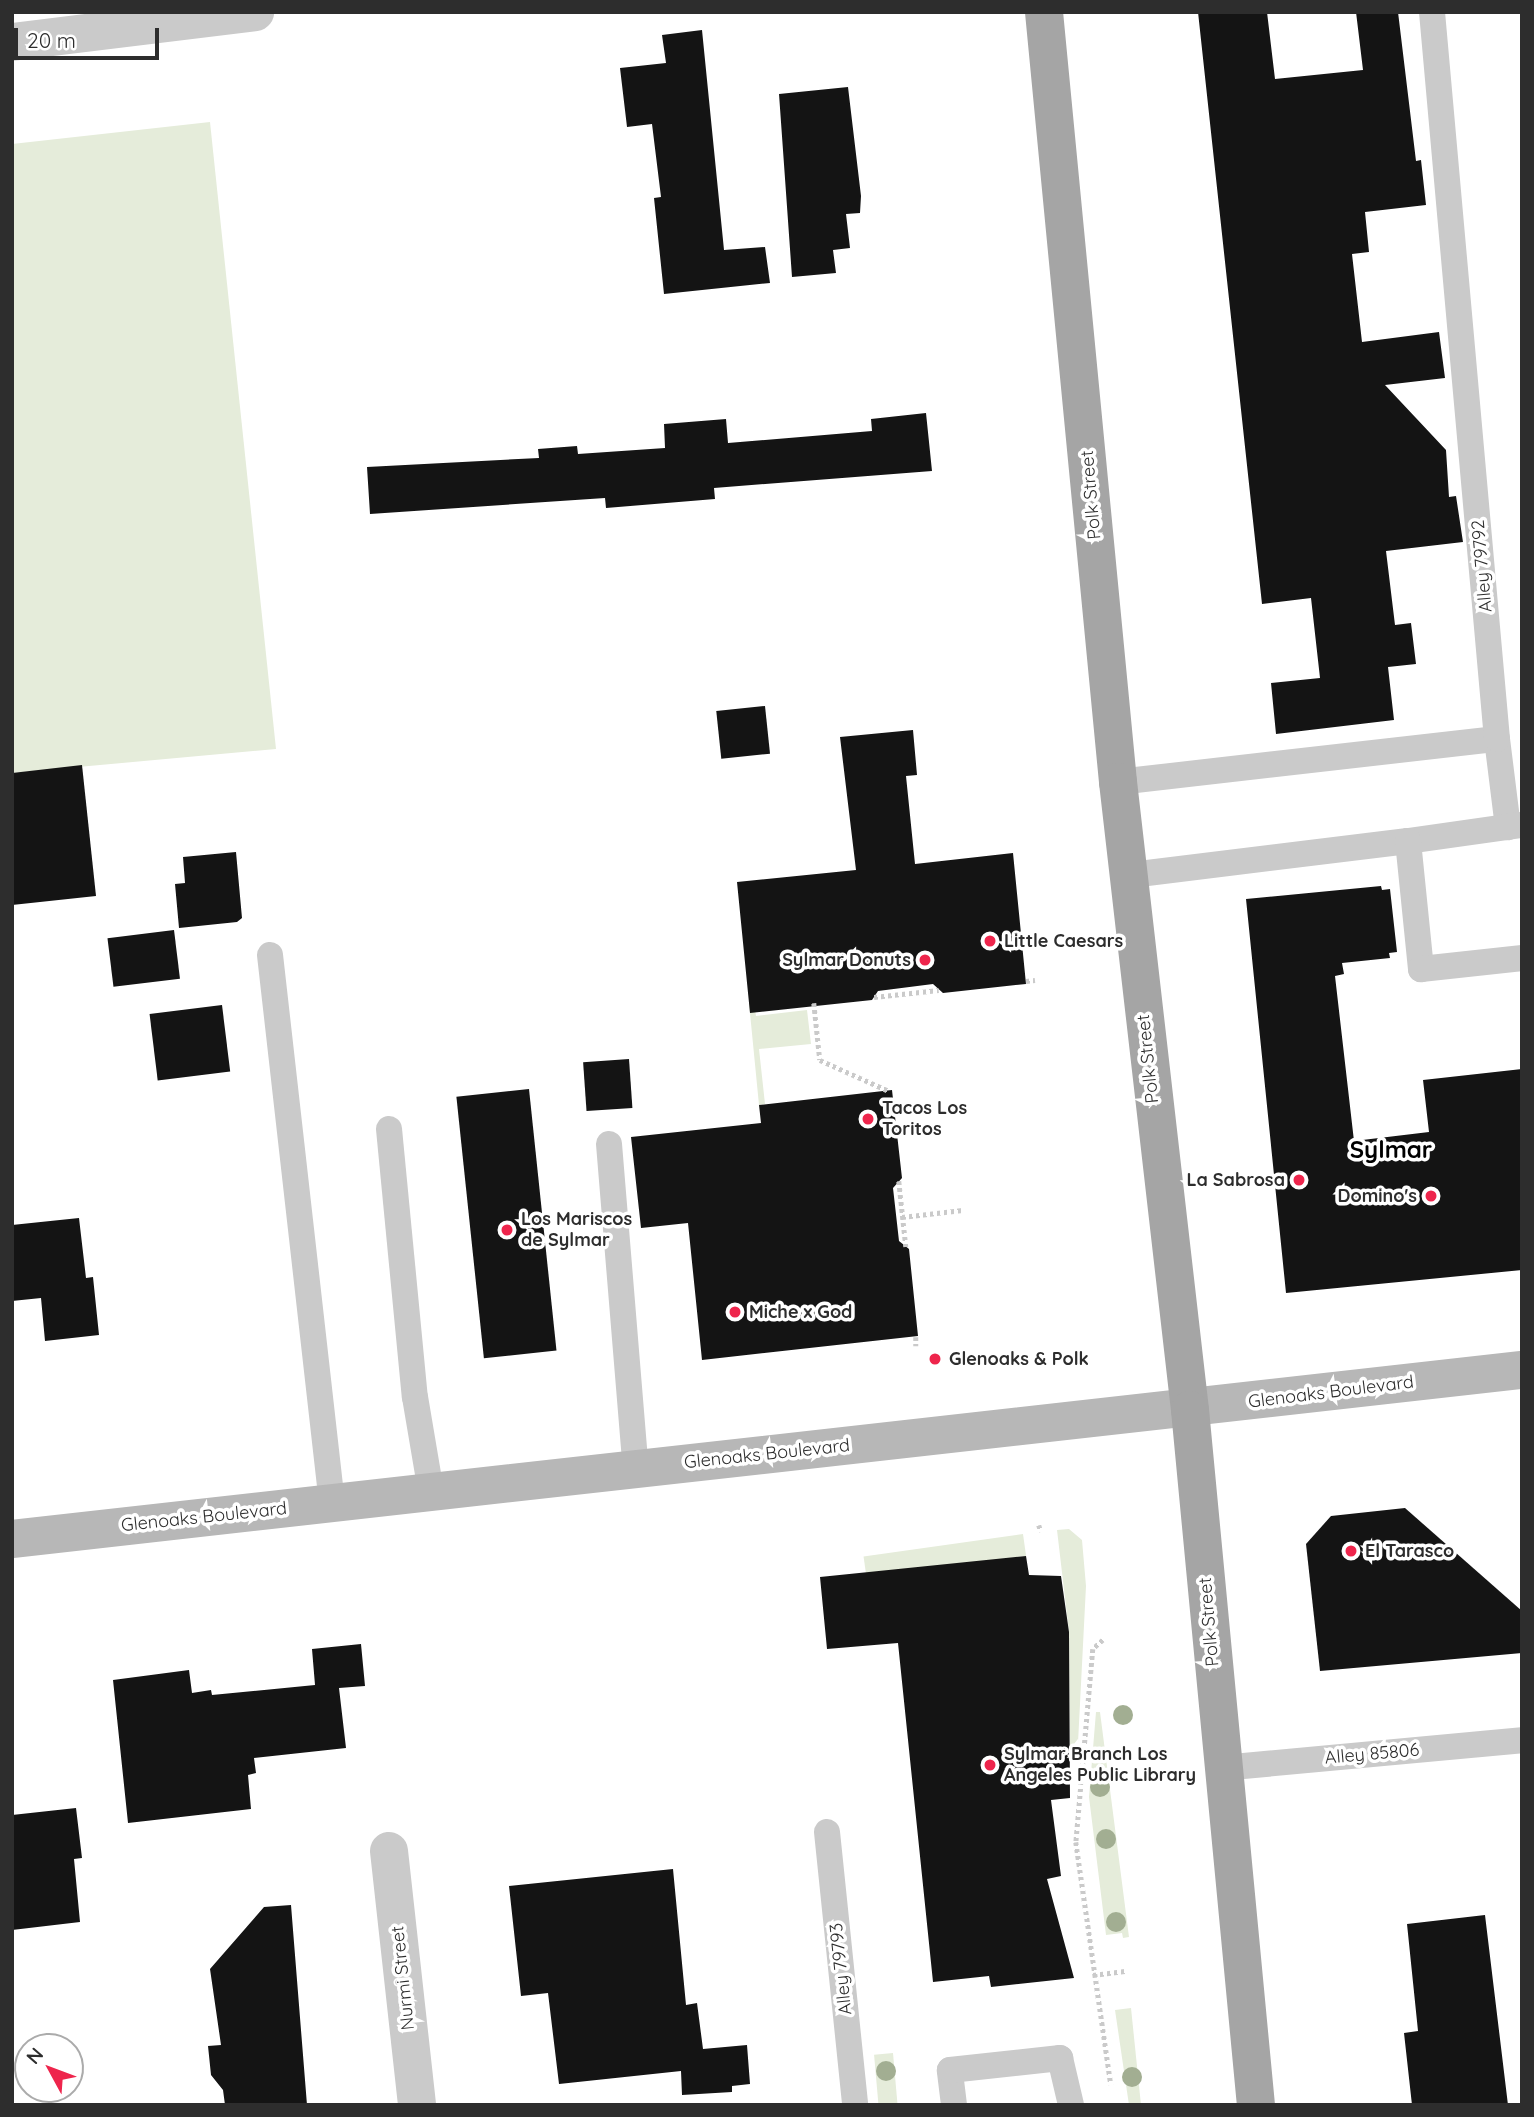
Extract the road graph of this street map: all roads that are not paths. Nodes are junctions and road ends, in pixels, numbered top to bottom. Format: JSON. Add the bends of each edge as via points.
{"nodes":[{"id":1,"x":255,"y":12,"type":"edge"},
{"id":2,"x":1044,"y":12,"type":"edge"},
{"id":3,"x":1432,"y":12,"type":"edge"},
{"id":4,"x":12,"y":42,"type":"edge"},
{"id":5,"x":1497,"y":739,"type":"junction"},
{"id":6,"x":1118,"y":782,"type":"junction"},
{"id":7,"x":1515,"y":826,"type":"edge"},
{"id":8,"x":1408,"y":841,"type":"junction"},
{"id":9,"x":1131,"y":875,"type":"junction"},
{"id":10,"x":270,"y":955,"type":"dead end"},
{"id":11,"x":1522,"y":958,"type":"edge"},
{"id":12,"x":389,"y":1129,"type":"dead end"},
{"id":13,"x":609,"y":1143,"type":"dead end"},
{"id":14,"x":1522,"y":1370,"type":"edge"},
{"id":15,"x":1190,"y":1410,"type":"junction"},
{"id":16,"x":636,"y":1469,"type":"junction"},
{"id":17,"x":431,"y":1492,"type":"junction"},
{"id":18,"x":332,"y":1503,"type":"junction"},
{"id":19,"x":12,"y":1539,"type":"edge"},
{"id":20,"x":1522,"y":1740,"type":"edge"},
{"id":21,"x":1222,"y":1768,"type":"junction"},
{"id":22,"x":827,"y":1832,"type":"dead end"},
{"id":23,"x":389,"y":1851,"type":"dead end"},
{"id":24,"x":417,"y":2105,"type":"edge"},
{"id":25,"x":855,"y":2105,"type":"edge"},
{"id":26,"x":954,"y":2105,"type":"edge"},
{"id":27,"x":1071,"y":2105,"type":"edge"},
{"id":28,"x":1256,"y":2105,"type":"edge"}],
"edges":[{"from":1,"to":4,"type":"street"},
{"from":2,"to":6,"type":"main road","name":"Polk Street"},
{"from":3,"to":5,"type":"lane","name":"Alley 79792"},
{"from":5,"to":6,"type":"lane"},
{"from":5,"to":7,"type":"lane","name":"Alley 79792"},
{"from":6,"to":9,"type":"main road","name":"Polk Street"},
{"from":7,"to":8,"type":"lane"},
{"from":8,"to":9,"type":"lane"},
{"from":8,"to":11,"type":"lane","via":[[1421,970]]},
{"from":9,"to":15,"type":"main road","name":"Polk Street","via":[[1145,1041]]},
{"from":10,"to":18,"type":"lane"},
{"from":12,"to":17,"type":"lane","via":[[415,1397]]},
{"from":13,"to":16,"type":"lane"},
{"from":14,"to":15,"type":"main road","name":"Glenoaks Boulevard"},
{"from":15,"to":16,"type":"main road","name":"Glenoaks Boulevard"},
{"from":15,"to":21,"type":"main road","name":"Polk Street"},
{"from":16,"to":17,"type":"main road","name":"Glenoaks Boulevard"},
{"from":17,"to":18,"type":"main road","name":"Glenoaks Boulevard"},
{"from":18,"to":19,"type":"main road","name":"Glenoaks Boulevard"},
{"from":20,"to":21,"type":"lane","name":"Alley 85806"},
{"from":21,"to":28,"type":"main road","name":"Polk Street"},
{"from":22,"to":25,"type":"lane","name":"Alley 79793"},
{"from":23,"to":24,"type":"street","name":"Nurmi Street"},
{"from":26,"to":27,"type":"lane","via":[[950,2070],[1060,2058]]}]}
